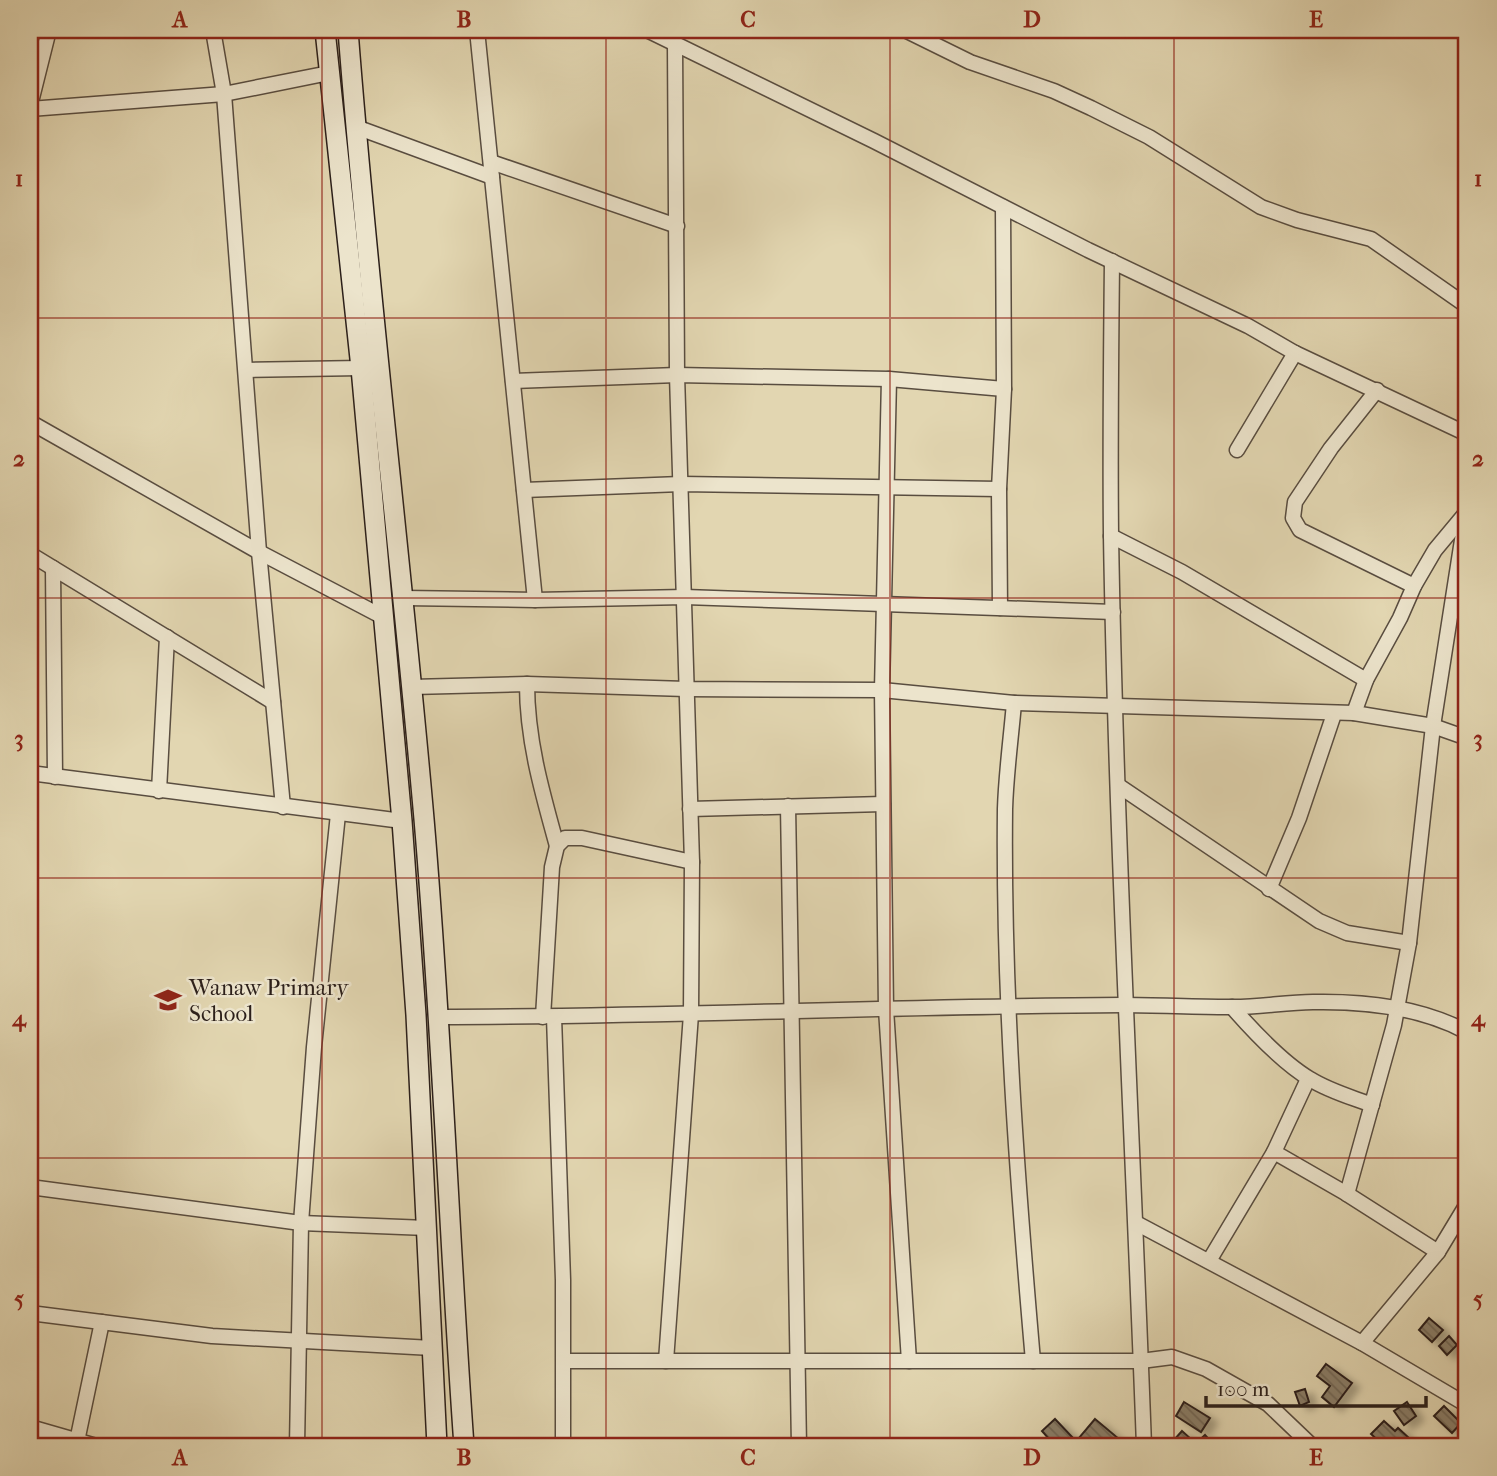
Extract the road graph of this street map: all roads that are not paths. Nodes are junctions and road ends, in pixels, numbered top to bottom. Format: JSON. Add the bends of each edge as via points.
{"nodes":[{"id":1,"x":49,"y":30,"type":"edge"},
{"id":2,"x":213,"y":30,"type":"edge"},
{"id":3,"x":325,"y":30,"type":"edge"},
{"id":4,"x":348,"y":30,"type":"edge"},
{"id":5,"x":477,"y":30,"type":"edge"},
{"id":6,"x":647,"y":30,"type":"edge"},
{"id":7,"x":905,"y":30,"type":"edge"},
{"id":8,"x":675,"y":44,"type":"junction"},
{"id":9,"x":329,"y":73,"type":"junction"},
{"id":10,"x":224,"y":94,"type":"junction"},
{"id":11,"x":30,"y":108,"type":"edge"},
{"id":12,"x":356,"y":127,"type":"junction"},
{"id":13,"x":491,"y":169,"type":"junction"},
{"id":14,"x":1003,"y":207,"type":"junction"},
{"id":15,"x":677,"y":226,"type":"junction"},
{"id":16,"x":1112,"y":261,"type":"junction"},
{"id":17,"x":1467,"y":306,"type":"edge"},
{"id":18,"x":1295,"y":353,"type":"junction"},
{"id":19,"x":361,"y":368,"type":"junction"},
{"id":20,"x":246,"y":370,"type":"junction"},
{"id":21,"x":677,"y":375,"type":"junction"},
{"id":22,"x":889,"y":379,"type":"junction"},
{"id":23,"x":513,"y":381,"type":"junction"},
{"id":24,"x":1004,"y":389,"type":"junction"},
{"id":25,"x":1377,"y":390,"type":"junction"},
{"id":26,"x":30,"y":422,"type":"edge"},
{"id":27,"x":1467,"y":434,"type":"edge"},
{"id":28,"x":1237,"y":450,"type":"dead end"},
{"id":29,"x":681,"y":484,"type":"junction"},
{"id":30,"x":887,"y":488,"type":"junction"},
{"id":31,"x":999,"y":489,"type":"junction"},
{"id":32,"x":524,"y":490,"type":"junction"},
{"id":33,"x":1467,"y":510,"type":"edge"},
{"id":34,"x":1111,"y":536,"type":"junction"},
{"id":35,"x":259,"y":552,"type":"junction"},
{"id":36,"x":30,"y":554,"type":"edge"},
{"id":37,"x":53,"y":568,"type":"junction"},
{"id":38,"x":1414,"y":586,"type":"junction"},
{"id":39,"x":685,"y":597,"type":"junction"},
{"id":40,"x":404,"y":598,"type":"junction"},
{"id":41,"x":535,"y":600,"type":"junction"},
{"id":42,"x":884,"y":604,"type":"junction"},
{"id":43,"x":1000,"y":608,"type":"junction"},
{"id":44,"x":1113,"y":612,"type":"junction"},
{"id":45,"x":383,"y":617,"type":"junction"},
{"id":46,"x":167,"y":637,"type":"junction"},
{"id":47,"x":1366,"y":680,"type":"junction"},
{"id":48,"x":527,"y":684,"type":"junction"},
{"id":49,"x":412,"y":687,"type":"junction"},
{"id":50,"x":686,"y":689,"type":"junction"},
{"id":51,"x":881,"y":690,"type":"junction"},
{"id":52,"x":273,"y":702,"type":"junction"},
{"id":53,"x":1014,"y":703,"type":"junction"},
{"id":54,"x":1116,"y":706,"type":"junction"},
{"id":55,"x":1354,"y":713,"type":"junction"},
{"id":56,"x":1334,"y":714,"type":"junction"},
{"id":57,"x":1433,"y":726,"type":"junction"},
{"id":58,"x":1467,"y":738,"type":"edge"},
{"id":59,"x":30,"y":773,"type":"edge"},
{"id":60,"x":55,"y":777,"type":"junction"},
{"id":61,"x":1119,"y":786,"type":"junction"},
{"id":62,"x":159,"y":791,"type":"junction"},
{"id":63,"x":883,"y":804,"type":"junction"},
{"id":64,"x":788,"y":806,"type":"junction"},
{"id":65,"x":283,"y":807,"type":"junction"},
{"id":66,"x":690,"y":809,"type":"junction"},
{"id":67,"x":338,"y":814,"type":"junction"},
{"id":68,"x":402,"y":821,"type":"junction"},
{"id":69,"x":556,"y":846,"type":"junction"},
{"id":70,"x":692,"y":862,"type":"junction"},
{"id":71,"x":1269,"y":889,"type":"junction"},
{"id":72,"x":1409,"y":943,"type":"junction"},
{"id":73,"x":1125,"y":1005,"type":"junction"},
{"id":74,"x":1008,"y":1006,"type":"junction"},
{"id":75,"x":1232,"y":1007,"type":"junction"},
{"id":76,"x":1396,"y":1007,"type":"junction"},
{"id":77,"x":886,"y":1009,"type":"junction"},
{"id":78,"x":793,"y":1011,"type":"junction"},
{"id":79,"x":691,"y":1014,"type":"junction"},
{"id":80,"x":438,"y":1017,"type":"junction"},
{"id":81,"x":549,"y":1017,"type":"junction"},
{"id":82,"x":1467,"y":1032,"type":"edge"},
{"id":83,"x":1308,"y":1079,"type":"junction"},
{"id":84,"x":1372,"y":1105,"type":"junction"},
{"id":85,"x":1274,"y":1152,"type":"junction"},
{"id":86,"x":30,"y":1188,"type":"edge"},
{"id":87,"x":1347,"y":1194,"type":"junction"},
{"id":88,"x":1467,"y":1204,"type":"edge"},
{"id":89,"x":301,"y":1223,"type":"junction"},
{"id":90,"x":1136,"y":1223,"type":"junction"},
{"id":91,"x":427,"y":1228,"type":"junction"},
{"id":92,"x":1438,"y":1252,"type":"junction"},
{"id":93,"x":1209,"y":1261,"type":"junction"},
{"id":94,"x":30,"y":1313,"type":"edge"},
{"id":95,"x":102,"y":1322,"type":"junction"},
{"id":96,"x":298,"y":1339,"type":"junction"},
{"id":97,"x":1362,"y":1343,"type":"junction"},
{"id":98,"x":432,"y":1348,"type":"junction"},
{"id":99,"x":564,"y":1361,"type":"junction"},
{"id":100,"x":666,"y":1361,"type":"junction"},
{"id":101,"x":797,"y":1361,"type":"junction"},
{"id":102,"x":909,"y":1361,"type":"junction"},
{"id":103,"x":1033,"y":1361,"type":"junction"},
{"id":104,"x":1141,"y":1361,"type":"junction"},
{"id":105,"x":1467,"y":1405,"type":"edge"},
{"id":106,"x":30,"y":1427,"type":"edge"},
{"id":107,"x":77,"y":1444,"type":"edge"},
{"id":108,"x":96,"y":1446,"type":"edge"},
{"id":109,"x":297,"y":1446,"type":"edge"},
{"id":110,"x":437,"y":1446,"type":"edge"},
{"id":111,"x":464,"y":1446,"type":"edge"},
{"id":112,"x":564,"y":1446,"type":"edge"},
{"id":113,"x":800,"y":1446,"type":"edge"},
{"id":114,"x":1144,"y":1446,"type":"edge"},
{"id":115,"x":1312,"y":1446,"type":"edge"}],
"edges":[{"from":1,"to":11,"type":"street"},
{"from":2,"to":10,"type":"street"},
{"from":3,"to":9,"type":"main road"},
{"from":4,"to":12,"type":"main road"},
{"from":5,"to":13,"type":"street"},
{"from":6,"to":8,"type":"street"},
{"from":7,"to":17,"type":"street","via":[[970,62],[1091,108],[1149,137],[1261,207],[1371,239]]},
{"from":8,"to":14,"type":"street"},
{"from":8,"to":15,"type":"street"},
{"from":9,"to":10,"type":"street"},
{"from":9,"to":19,"type":"main road"},
{"from":10,"to":11,"type":"street"},
{"from":10,"to":20,"type":"street"},
{"from":12,"to":13,"type":"street"},
{"from":12,"to":40,"type":"main road"},
{"from":13,"to":15,"type":"street"},
{"from":13,"to":23,"type":"street"},
{"from":14,"to":16,"type":"street"},
{"from":14,"to":24,"type":"street"},
{"from":15,"to":21,"type":"street"},
{"from":16,"to":18,"type":"street"},
{"from":16,"to":34,"type":"street"},
{"from":18,"to":25,"type":"street"},
{"from":18,"to":28,"type":"street"},
{"from":19,"to":20,"type":"street"},
{"from":19,"to":45,"type":"main road"},
{"from":20,"to":35,"type":"street"},
{"from":21,"to":22,"type":"street"},
{"from":21,"to":23,"type":"street"},
{"from":21,"to":29,"type":"street"},
{"from":22,"to":24,"type":"street"},
{"from":22,"to":30,"type":"street"},
{"from":23,"to":32,"type":"street"},
{"from":24,"to":31,"type":"street"},
{"from":25,"to":27,"type":"street"},
{"from":25,"to":38,"type":"street","via":[[1295,502],[1293,518],[1300,530]]},
{"from":26,"to":35,"type":"street"},
{"from":29,"to":30,"type":"street"},
{"from":29,"to":32,"type":"street"},
{"from":29,"to":39,"type":"street"},
{"from":30,"to":31,"type":"street"},
{"from":30,"to":42,"type":"street"},
{"from":31,"to":43,"type":"street"},
{"from":32,"to":41,"type":"street"},
{"from":33,"to":38,"type":"street"},
{"from":33,"to":57,"type":"street"},
{"from":34,"to":44,"type":"street"},
{"from":34,"to":47,"type":"street","via":[[1182,572]]},
{"from":35,"to":45,"type":"street"},
{"from":35,"to":52,"type":"street"},
{"from":36,"to":37,"type":"street"},
{"from":37,"to":46,"type":"street"},
{"from":37,"to":60,"type":"street"},
{"from":38,"to":47,"type":"street"},
{"from":39,"to":41,"type":"street"},
{"from":39,"to":42,"type":"street"},
{"from":39,"to":50,"type":"street"},
{"from":40,"to":41,"type":"street"},
{"from":40,"to":49,"type":"main road"},
{"from":42,"to":43,"type":"street"},
{"from":42,"to":51,"type":"street"},
{"from":43,"to":44,"type":"street"},
{"from":44,"to":54,"type":"street"},
{"from":45,"to":68,"type":"main road"},
{"from":46,"to":52,"type":"street"},
{"from":46,"to":62,"type":"street"},
{"from":47,"to":55,"type":"street"},
{"from":48,"to":49,"type":"street"},
{"from":48,"to":50,"type":"street"},
{"from":48,"to":69,"type":"street","via":[[531,744]]},
{"from":49,"to":80,"type":"main road"},
{"from":50,"to":51,"type":"street"},
{"from":50,"to":66,"type":"street"},
{"from":51,"to":53,"type":"street"},
{"from":51,"to":63,"type":"street"},
{"from":52,"to":65,"type":"street"},
{"from":53,"to":54,"type":"street"},
{"from":53,"to":74,"type":"street","via":[[1005,806]]},
{"from":54,"to":56,"type":"street"},
{"from":54,"to":61,"type":"street"},
{"from":55,"to":56,"type":"street"},
{"from":55,"to":57,"type":"street"},
{"from":56,"to":71,"type":"street"},
{"from":57,"to":58,"type":"street"},
{"from":57,"to":72,"type":"street"},
{"from":59,"to":60,"type":"street"},
{"from":60,"to":62,"type":"street"},
{"from":61,"to":71,"type":"street"},
{"from":61,"to":73,"type":"street"},
{"from":62,"to":65,"type":"street"},
{"from":63,"to":64,"type":"street"},
{"from":63,"to":77,"type":"street"},
{"from":64,"to":66,"type":"street"},
{"from":64,"to":78,"type":"street"},
{"from":65,"to":67,"type":"street"},
{"from":66,"to":70,"type":"street"},
{"from":67,"to":68,"type":"street"},
{"from":67,"to":89,"type":"street"},
{"from":68,"to":91,"type":"main road"},
{"from":69,"to":70,"type":"street","via":[[565,838],[582,838]]},
{"from":69,"to":81,"type":"street"},
{"from":70,"to":79,"type":"street"},
{"from":71,"to":72,"type":"street","via":[[1347,933]]},
{"from":72,"to":76,"type":"street"},
{"from":73,"to":74,"type":"street"},
{"from":73,"to":75,"type":"street"},
{"from":73,"to":90,"type":"street"},
{"from":74,"to":77,"type":"street"},
{"from":74,"to":103,"type":"street"},
{"from":75,"to":76,"type":"street","via":[[1313,1002]]},
{"from":75,"to":83,"type":"street"},
{"from":76,"to":82,"type":"street"},
{"from":76,"to":84,"type":"street"},
{"from":77,"to":78,"type":"street"},
{"from":77,"to":102,"type":"street"},
{"from":78,"to":79,"type":"street"},
{"from":78,"to":101,"type":"street"},
{"from":79,"to":81,"type":"street"},
{"from":79,"to":100,"type":"street"},
{"from":80,"to":81,"type":"street"},
{"from":80,"to":111,"type":"main road"},
{"from":81,"to":99,"type":"street"},
{"from":83,"to":84,"type":"street"},
{"from":83,"to":85,"type":"street"},
{"from":84,"to":87,"type":"street"},
{"from":85,"to":87,"type":"street"},
{"from":85,"to":93,"type":"street"},
{"from":86,"to":89,"type":"street"},
{"from":87,"to":92,"type":"street"},
{"from":88,"to":92,"type":"street"},
{"from":89,"to":91,"type":"street"},
{"from":89,"to":96,"type":"street"},
{"from":90,"to":93,"type":"street"},
{"from":90,"to":104,"type":"street"},
{"from":91,"to":98,"type":"main road"},
{"from":92,"to":97,"type":"street"},
{"from":93,"to":97,"type":"street"},
{"from":94,"to":95,"type":"street"},
{"from":95,"to":96,"type":"street","via":[[212,1336]]},
{"from":95,"to":107,"type":"street"},
{"from":96,"to":98,"type":"street"},
{"from":96,"to":109,"type":"street"},
{"from":97,"to":105,"type":"street"},
{"from":98,"to":110,"type":"main road"},
{"from":99,"to":100,"type":"street"},
{"from":99,"to":112,"type":"street"},
{"from":100,"to":101,"type":"street"},
{"from":101,"to":102,"type":"street"},
{"from":101,"to":113,"type":"street"},
{"from":102,"to":103,"type":"street"},
{"from":103,"to":104,"type":"street"},
{"from":104,"to":114,"type":"street"},
{"from":104,"to":115,"type":"street","via":[[1172,1357],[1206,1369],[1268,1404]]},
{"from":106,"to":107,"type":"street"},
{"from":107,"to":108,"type":"street"}]}
